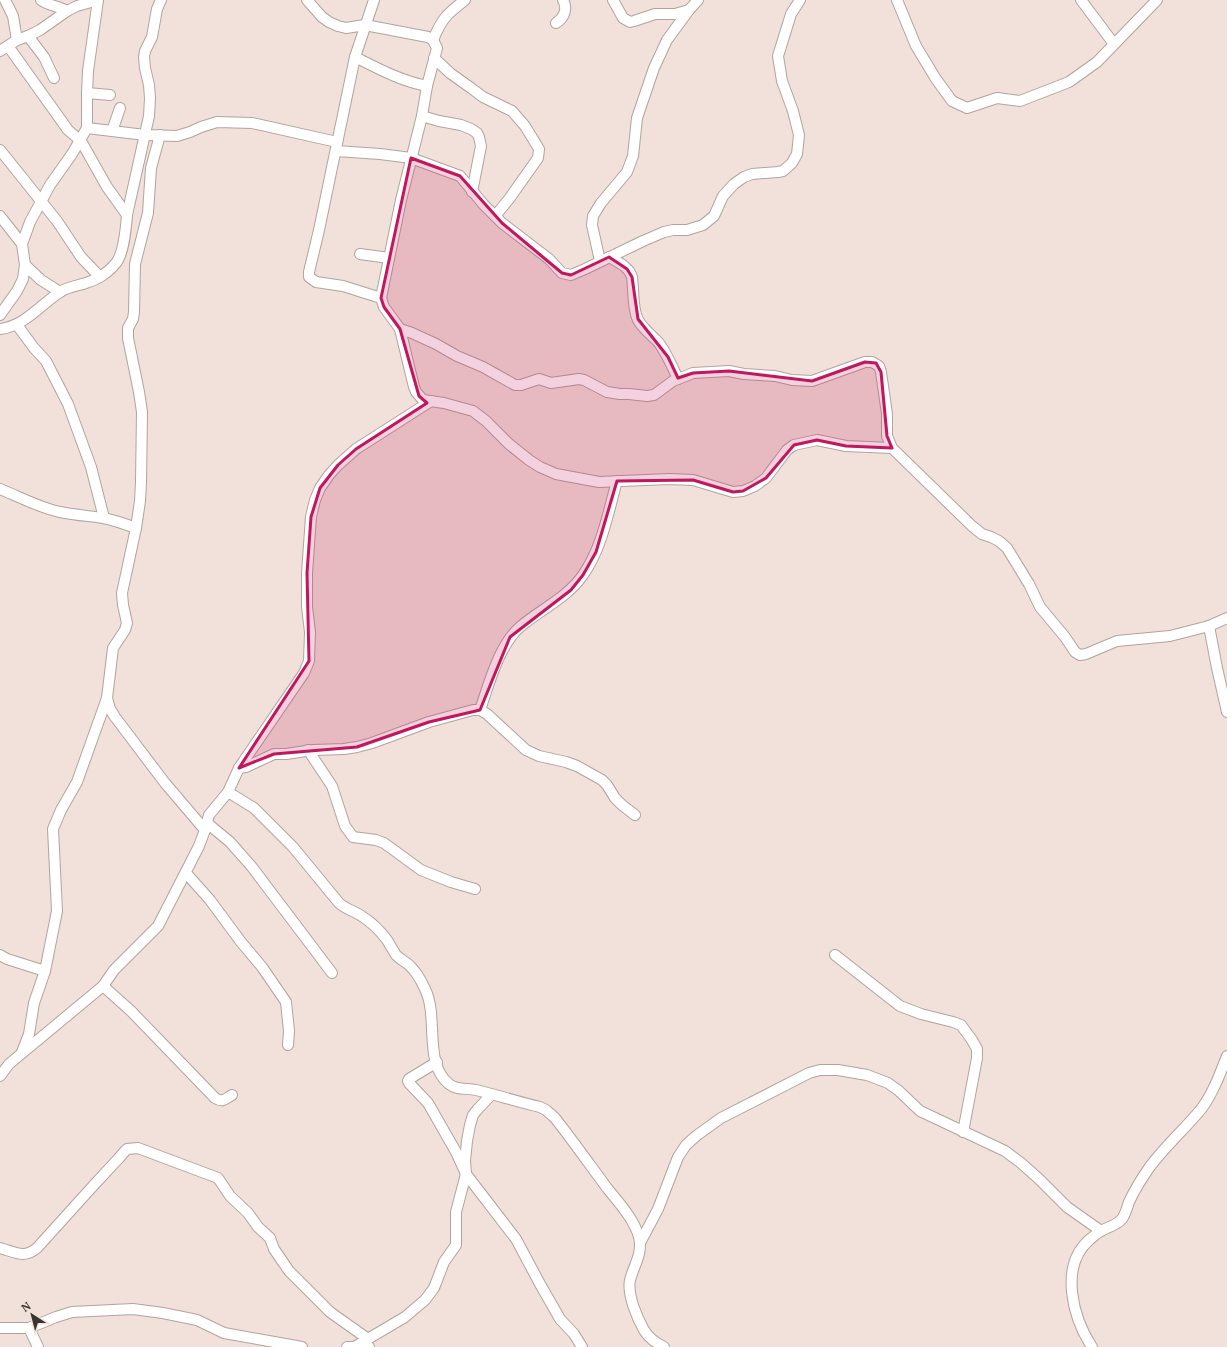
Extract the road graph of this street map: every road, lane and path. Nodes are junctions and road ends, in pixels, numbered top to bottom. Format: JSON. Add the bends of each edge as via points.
{"nodes":[{"id":1,"x":5,"y":0,"type":"edge"},
{"id":2,"x":42,"y":0,"type":"edge"},
{"id":3,"x":161,"y":0,"type":"edge"},
{"id":4,"x":307,"y":0,"type":"edge"},
{"id":5,"x":374,"y":0,"type":"edge"},
{"id":6,"x":465,"y":0,"type":"edge"},
{"id":7,"x":563,"y":0,"type":"edge"},
{"id":8,"x":613,"y":0,"type":"edge"},
{"id":9,"x":698,"y":0,"type":"edge"},
{"id":10,"x":800,"y":0,"type":"edge"},
{"id":11,"x":896,"y":0,"type":"edge"},
{"id":12,"x":1081,"y":0,"type":"edge"},
{"id":13,"x":1157,"y":0,"type":"edge"},
{"id":14,"x":67,"y":10,"type":"junction"},
{"id":15,"x":689,"y":10,"type":"junction"},
{"id":16,"x":556,"y":23,"type":"dead end"},
{"id":17,"x":365,"y":25,"type":"junction"},
{"id":18,"x":28,"y":36,"type":"junction"},
{"id":19,"x":17,"y":40,"type":"junction"},
{"id":20,"x":433,"y":40,"type":"junction"},
{"id":21,"x":1114,"y":44,"type":"junction"},
{"id":22,"x":4,"y":48,"type":"edge"},
{"id":23,"x":355,"y":57,"type":"junction"},
{"id":24,"x":434,"y":58,"type":"junction"},
{"id":25,"x":54,"y":78,"type":"dead end"},
{"id":26,"x":427,"y":86,"type":"junction"},
{"id":27,"x":87,"y":93,"type":"junction"},
{"id":28,"x":110,"y":95,"type":"dead end"},
{"id":29,"x":120,"y":108,"type":"dead end"},
{"id":30,"x":422,"y":116,"type":"junction"},
{"id":31,"x":88,"y":128,"type":"junction"},
{"id":32,"x":112,"y":131,"type":"junction"},
{"id":33,"x":145,"y":135,"type":"junction"},
{"id":34,"x":160,"y":135,"type":"junction"},
{"id":35,"x":81,"y":141,"type":"junction"},
{"id":36,"x":336,"y":147,"type":"junction"},
{"id":37,"x":0,"y":150,"type":"edge"},
{"id":38,"x":411,"y":158,"type":"junction"},
{"id":39,"x":472,"y":192,"type":"junction"},
{"id":40,"x":40,"y":202,"type":"junction"},
{"id":41,"x":127,"y":215,"type":"junction"},
{"id":42,"x":0,"y":216,"type":"edge"},
{"id":43,"x":495,"y":216,"type":"junction"},
{"id":44,"x":22,"y":244,"type":"junction"},
{"id":45,"x":360,"y":254,"type":"dead end"},
{"id":46,"x":390,"y":258,"type":"junction"},
{"id":47,"x":605,"y":259,"type":"junction"},
{"id":48,"x":25,"y":265,"type":"junction"},
{"id":49,"x":100,"y":277,"type":"junction"},
{"id":50,"x":60,"y":292,"type":"junction"},
{"id":51,"x":381,"y":298,"type":"junction"},
{"id":52,"x":0,"y":315,"type":"edge"},
{"id":53,"x":17,"y":325,"type":"junction"},
{"id":54,"x":0,"y":329,"type":"edge"},
{"id":55,"x":400,"y":329,"type":"junction"},
{"id":56,"x":678,"y":379,"type":"junction"},
{"id":57,"x":431,"y":401,"type":"junction"},
{"id":58,"x":892,"y":448,"type":"junction"},
{"id":59,"x":617,"y":481,"type":"junction"},
{"id":60,"x":0,"y":489,"type":"edge"},
{"id":61,"x":104,"y":518,"type":"junction"},
{"id":62,"x":136,"y":528,"type":"junction"},
{"id":63,"x":1227,"y":618,"type":"edge"},
{"id":64,"x":1209,"y":626,"type":"junction"},
{"id":65,"x":107,"y":698,"type":"junction"},
{"id":66,"x":480,"y":710,"type":"junction"},
{"id":67,"x":1227,"y":712,"type":"edge"},
{"id":68,"x":308,"y":750,"type":"junction"},
{"id":69,"x":240,"y":768,"type":"junction"},
{"id":70,"x":228,"y":792,"type":"junction"},
{"id":71,"x":635,"y":815,"type":"dead end"},
{"id":72,"x":206,"y":826,"type":"junction"},
{"id":73,"x":186,"y":873,"type":"junction"},
{"id":74,"x":475,"y":889,"type":"dead end"},
{"id":75,"x":0,"y":955,"type":"edge"},
{"id":76,"x":835,"y":955,"type":"dead end"},
{"id":77,"x":46,"y":971,"type":"junction"},
{"id":78,"x":332,"y":973,"type":"dead end"},
{"id":79,"x":103,"y":986,"type":"junction"},
{"id":80,"x":288,"y":1045,"type":"dead end"},
{"id":81,"x":21,"y":1054,"type":"junction"},
{"id":82,"x":1227,"y":1056,"type":"edge"},
{"id":83,"x":437,"y":1062,"type":"junction"},
{"id":84,"x":0,"y":1076,"type":"edge"},
{"id":85,"x":491,"y":1094,"type":"junction"},
{"id":86,"x":232,"y":1095,"type":"dead end"},
{"id":87,"x":963,"y":1132,"type":"junction"},
{"id":88,"x":466,"y":1174,"type":"junction"},
{"id":89,"x":1101,"y":1231,"type":"junction"},
{"id":90,"x":640,"y":1243,"type":"junction"},
{"id":91,"x":0,"y":1248,"type":"edge"},
{"id":92,"x":0,"y":1328,"type":"edge"},
{"id":93,"x":28,"y":1328,"type":"junction"},
{"id":94,"x":255,"y":1338,"type":"junction"},
{"id":95,"x":368,"y":1343,"type":"edge"},
{"id":96,"x":38,"y":1347,"type":"edge"},
{"id":97,"x":247,"y":1347,"type":"edge"},
{"id":98,"x":302,"y":1347,"type":"edge"},
{"id":99,"x":351,"y":1347,"type":"edge"},
{"id":100,"x":582,"y":1347,"type":"edge"},
{"id":101,"x":664,"y":1347,"type":"edge"},
{"id":102,"x":1092,"y":1347,"type":"edge"}],
"edges":[{"from":1,"to":19,"type":"street","via":[[13,16]]},
{"from":2,"to":14,"type":"street"},
{"from":3,"to":33,"type":"street","via":[[144,57],[150,98]]},
{"from":4,"to":17,"type":"street","via":[[322,17],[333,24],[346,28]]},
{"from":5,"to":17,"type":"street"},
{"from":6,"to":20,"type":"street","via":[[444,17]]},
{"from":7,"to":16,"type":"street","via":[[566,11]]},
{"from":8,"to":15,"type":"street","via":[[623,18],[630,22],[655,14],[675,14]]},
{"from":9,"to":15,"type":"street"},
{"from":10,"to":47,"type":"street","via":[[791,14],[778,56],[782,81],[799,135],[797,154],[792,163],[783,171],[752,174],[734,184],[723,196],[714,216],[703,225],[687,230],[664,232]]},
{"from":11,"to":21,"type":"street","via":[[916,46],[936,79],[952,101],[967,108],[997,98],[1020,100],[1069,82],[1097,62]]},
{"from":12,"to":21,"type":"street"},
{"from":13,"to":21,"type":"street"},
{"from":14,"to":18,"type":"street"},
{"from":14,"to":27,"type":"street","via":[[98,0]]},
{"from":15,"to":47,"type":"street","via":[[667,40],[654,68],[637,118],[633,156],[627,172],[592,216],[598,248]]},
{"from":17,"to":20,"type":"street"},
{"from":17,"to":23,"type":"street"},
{"from":18,"to":19,"type":"street"},
{"from":18,"to":25,"type":"street","via":[[44,57]]},
{"from":19,"to":22,"type":"street"},
{"from":20,"to":24,"type":"street","via":[[437,48]]},
{"from":22,"to":35,"type":"street","via":[[68,130]]},
{"from":23,"to":26,"type":"street","via":[[391,75]]},
{"from":23,"to":36,"type":"street"},
{"from":24,"to":26,"type":"street"},
{"from":24,"to":43,"type":"street","via":[[483,97],[512,112],[539,148],[538,158]]},
{"from":26,"to":30,"type":"street"},
{"from":27,"to":28,"type":"street"},
{"from":27,"to":31,"type":"street"},
{"from":29,"to":32,"type":"street"},
{"from":30,"to":38,"type":"street"},
{"from":30,"to":39,"type":"street","via":[[460,125],[477,133],[481,146]]},
{"from":31,"to":32,"type":"street"},
{"from":31,"to":35,"type":"street"},
{"from":32,"to":33,"type":"street"},
{"from":33,"to":34,"type":"street"},
{"from":33,"to":41,"type":"street"},
{"from":34,"to":36,"type":"street","via":[[178,136],[217,122],[252,123]]},
{"from":34,"to":62,"type":"street","via":[[151,168],[148,213],[135,264],[134,312],[128,328],[142,412],[141,482]]},
{"from":35,"to":40,"type":"street"},
{"from":35,"to":41,"type":"street","via":[[100,176]]},
{"from":36,"to":38,"type":"street","via":[[352,153]]},
{"from":36,"to":51,"type":"street","via":[[309,277],[316,282],[343,286]]},
{"from":37,"to":40,"type":"street"},
{"from":38,"to":39,"type":"street","via":[[460,176]]},
{"from":38,"to":46,"type":"street"},
{"from":39,"to":43,"type":"street"},
{"from":40,"to":44,"type":"street"},
{"from":40,"to":49,"type":"street","via":[[66,233],[81,257]]},
{"from":41,"to":49,"type":"street","via":[[120,256]]},
{"from":42,"to":44,"type":"street"},
{"from":43,"to":47,"type":"street","via":[[562,273],[571,274]]},
{"from":44,"to":48,"type":"street"},
{"from":45,"to":46,"type":"street"},
{"from":46,"to":51,"type":"street"},
{"from":47,"to":56,"type":"street","via":[[630,272],[638,319],[668,357]]},
{"from":48,"to":50,"type":"street","via":[[41,280]]},
{"from":48,"to":52,"type":"street","via":[[23,279],[17,291]]},
{"from":49,"to":50,"type":"street"},
{"from":50,"to":53,"type":"street"},
{"from":51,"to":55,"type":"street","via":[[384,308]]},
{"from":53,"to":54,"type":"street"},
{"from":53,"to":61,"type":"street","via":[[46,361],[68,404],[91,467]]},
{"from":55,"to":56,"type":"street","via":[[436,344],[515,385],[539,379],[551,383],[579,379],[613,394],[647,396],[654,395]]},
{"from":55,"to":57,"type":"street","via":[[416,392],[423,400]]},
{"from":56,"to":58,"type":"street","via":[[693,373],[729,371],[812,381],[854,365],[872,362],[879,366],[881,372],[887,414],[887,436]]},
{"from":57,"to":59,"type":"street","via":[[473,411],[529,460],[556,474],[599,482]]},
{"from":57,"to":69,"type":"street","via":[[356,449],[329,475],[320,488],[311,517],[307,573],[309,661],[304,673]]},
{"from":58,"to":59,"type":"street","via":[[846,446],[817,440],[794,445],[787,450],[766,478],[743,491],[733,492],[693,480]]},
{"from":58,"to":64,"type":"street","via":[[972,526],[982,534],[999,541],[1006,548],[1040,607],[1075,652],[1086,654],[1117,641],[1170,636]]},
{"from":59,"to":66,"type":"street","via":[[596,552],[583,575],[571,590],[510,637]]},
{"from":60,"to":61,"type":"street","via":[[59,512]]},
{"from":61,"to":62,"type":"street"},
{"from":62,"to":65,"type":"street","via":[[122,593],[127,624],[113,648]]},
{"from":63,"to":64,"type":"street"},
{"from":64,"to":67,"type":"street"},
{"from":65,"to":72,"type":"street","via":[[110,709],[136,746],[168,787]]},
{"from":65,"to":77,"type":"street","via":[[77,782],[53,829],[57,911]]},
{"from":66,"to":68,"type":"street","via":[[429,722],[357,747],[344,750]]},
{"from":66,"to":71,"type":"street","via":[[526,750],[577,766],[602,780],[615,798]]},
{"from":68,"to":69,"type":"street","via":[[274,754]]},
{"from":68,"to":74,"type":"street","via":[[332,786],[345,826],[353,837],[384,843],[421,870]]},
{"from":69,"to":70,"type":"street"},
{"from":70,"to":72,"type":"street","via":[[209,815]]},
{"from":70,"to":83,"type":"street","via":[[254,808],[293,847],[339,903],[362,916],[383,935],[399,958],[414,970],[430,1004],[432,1044]]},
{"from":72,"to":73,"type":"street","via":[[200,846]]},
{"from":72,"to":78,"type":"street","via":[[230,842],[252,867]]},
{"from":73,"to":79,"type":"street","via":[[158,926],[114,970]]},
{"from":73,"to":80,"type":"street","via":[[262,967],[286,1002]]},
{"from":75,"to":77,"type":"street"},
{"from":76,"to":87,"type":"street","via":[[900,1006],[961,1025],[972,1040],[977,1049],[977,1058]]},
{"from":77,"to":81,"type":"street","via":[[34,1003],[29,1034]]},
{"from":79,"to":81,"type":"street"},
{"from":79,"to":86,"type":"street","via":[[131,1011],[215,1098],[220,1101]]},
{"from":81,"to":84,"type":"street"},
{"from":82,"to":89,"type":"street","via":[[1215,1086],[1202,1108],[1149,1168],[1121,1220]]},
{"from":83,"to":85,"type":"street","via":[[443,1076],[452,1086]]},
{"from":83,"to":88,"type":"street","via":[[408,1081],[432,1110]]},
{"from":85,"to":88,"type":"street","via":[[477,1110],[470,1125],[465,1161]]},
{"from":85,"to":90,"type":"street","via":[[550,1112],[621,1205],[635,1227]]},
{"from":87,"to":89,"type":"street","via":[[1005,1151],[1022,1163],[1067,1207]]},
{"from":87,"to":90,"type":"street","via":[[920,1111],[888,1083],[867,1075],[838,1070],[809,1073],[720,1118],[686,1145],[678,1156],[658,1209]]},
{"from":88,"to":95,"type":"street","via":[[456,1212],[456,1245],[444,1262],[434,1288],[425,1300]]},
{"from":88,"to":100,"type":"street","via":[[516,1239],[560,1319]]},
{"from":89,"to":102,"type":"street","via":[[1082,1247],[1072,1273],[1075,1311]]},
{"from":90,"to":101,"type":"street","via":[[637,1264],[630,1281],[630,1295],[644,1330],[656,1343]]},
{"from":91,"to":95,"type":"street","via":[[24,1255],[32,1252],[124,1151],[138,1148],[218,1178],[230,1196],[270,1238],[274,1249],[290,1271],[330,1312]]},
{"from":92,"to":93,"type":"street"},
{"from":93,"to":94,"type":"street","via":[[72,1312],[133,1309],[197,1320],[224,1333]]},
{"from":93,"to":96,"type":"street"},
{"from":94,"to":97,"type":"street"},
{"from":94,"to":98,"type":"street"},
{"from":95,"to":99,"type":"street"}]}
